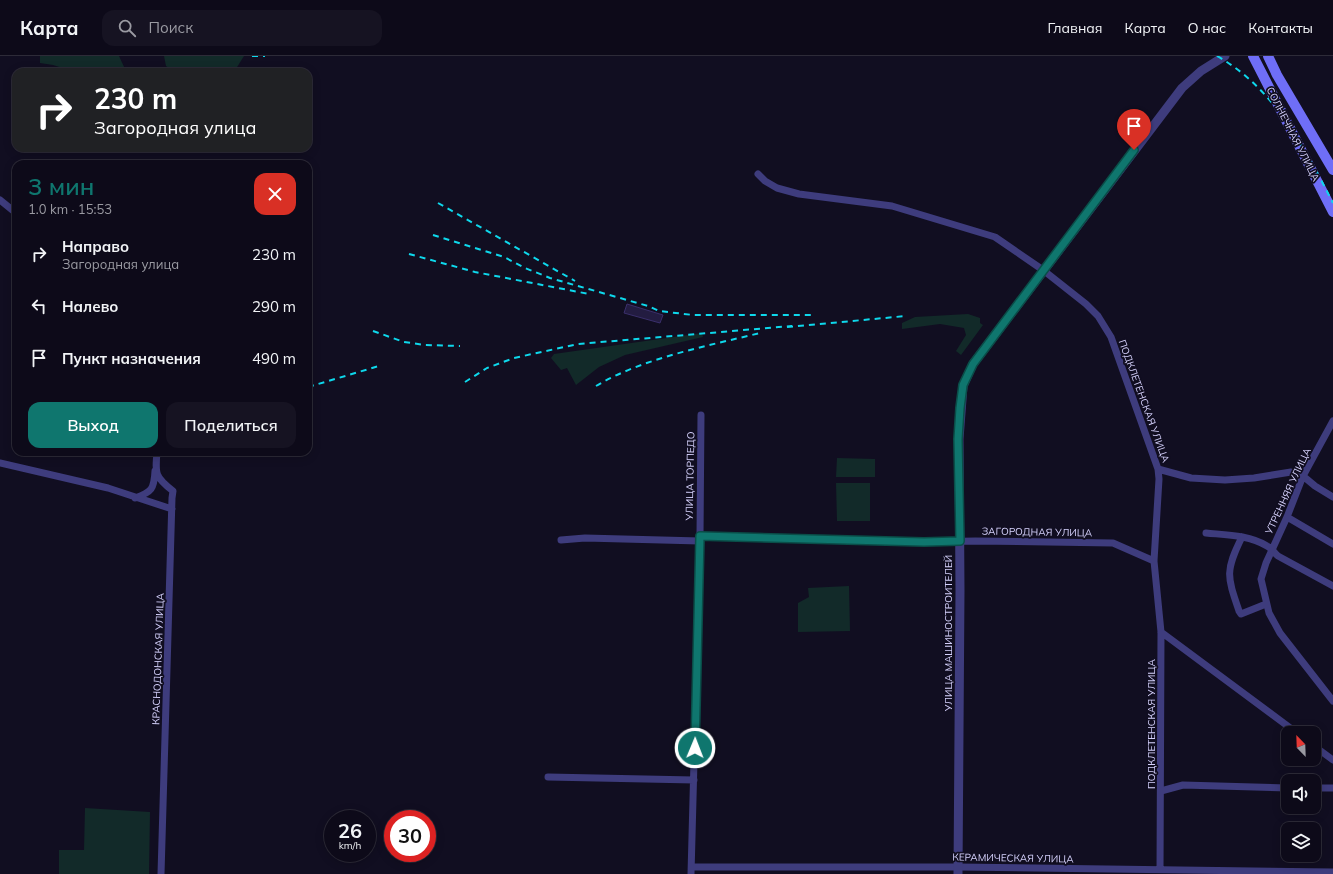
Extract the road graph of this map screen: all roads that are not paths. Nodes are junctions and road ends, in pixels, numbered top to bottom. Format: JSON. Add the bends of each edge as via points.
{"nodes":[{"id":1,"x":1225,"y":56,"type":"edge"},
{"id":2,"x":1253,"y":56,"type":"edge"},
{"id":3,"x":1268,"y":56,"type":"edge"},
{"id":4,"x":1303,"y":117,"type":"junction"},
{"id":5,"x":1287,"y":124,"type":"junction"},
{"id":6,"x":1333,"y":170,"type":"edge"},
{"id":7,"x":758,"y":174,"type":"dead end"},
{"id":8,"x":0,"y":200,"type":"edge"},
{"id":9,"x":12,"y":210,"type":"edge"},
{"id":10,"x":1333,"y":212,"type":"edge"},
{"id":11,"x":1043,"y":270,"type":"junction"},
{"id":12,"x":701,"y":415,"type":"dead end"},
{"id":13,"x":1333,"y":421,"type":"edge"},
{"id":14,"x":157,"y":456,"type":"edge"},
{"id":15,"x":0,"y":463,"type":"edge"},
{"id":16,"x":1158,"y":469,"type":"junction"},
{"id":17,"x":155,"y":471,"type":"junction"},
{"id":18,"x":1304,"y":476,"type":"junction"},
{"id":19,"x":1333,"y":497,"type":"edge"},
{"id":20,"x":136,"y":498,"type":"junction"},
{"id":21,"x":172,"y":509,"type":"junction"},
{"id":22,"x":1287,"y":517,"type":"junction"},
{"id":23,"x":1206,"y":533,"type":"dead end"},
{"id":24,"x":1242,"y":537,"type":"junction"},
{"id":25,"x":700,"y":539,"type":"junction"},
{"id":26,"x":561,"y":540,"type":"dead end"},
{"id":27,"x":960,"y":541,"type":"junction"},
{"id":28,"x":1333,"y":544,"type":"edge"},
{"id":29,"x":1272,"y":549,"type":"junction"},
{"id":30,"x":1154,"y":561,"type":"junction"},
{"id":31,"x":1333,"y":586,"type":"edge"},
{"id":32,"x":1266,"y":604,"type":"junction"},
{"id":33,"x":1161,"y":632,"type":"junction"},
{"id":34,"x":1333,"y":701,"type":"edge"},
{"id":35,"x":1288,"y":726,"type":"edge"},
{"id":36,"x":1321,"y":751,"type":"edge"},
{"id":37,"x":1333,"y":760,"type":"edge"},
{"id":38,"x":548,"y":777,"type":"dead end"},
{"id":39,"x":694,"y":780,"type":"junction"},
{"id":40,"x":1281,"y":788,"type":"edge"},
{"id":41,"x":1321,"y":788,"type":"edge"},
{"id":42,"x":1333,"y":788,"type":"edge"},
{"id":43,"x":1161,"y":791,"type":"junction"},
{"id":44,"x":692,"y":871,"type":"edge"},
{"id":45,"x":958,"y":871,"type":"edge"},
{"id":46,"x":1160,"y":872,"type":"edge"},
{"id":47,"x":1333,"y":872,"type":"edge"},
{"id":48,"x":161,"y":874,"type":"edge"}],
"edges":[{"from":1,"to":11,"type":"street","name":"УЛИЦА МАШИНОСТРОИТЕЛЕЙ","via":[[1201,71],[1182,88]]},
{"from":2,"to":5,"type":"main road","name":"СОЛНЕЧНАЯ УЛИЦА"},
{"from":3,"to":4,"type":"main road","name":"СОЛНЕЧНАЯ УЛИЦА"},
{"from":4,"to":5,"type":"main road"},
{"from":4,"to":6,"type":"main road","name":"СОЛНЕЧНАЯ УЛИЦА"},
{"from":5,"to":10,"type":"main road","name":"СОЛНЕЧНАЯ УЛИЦА"},
{"from":7,"to":11,"type":"street","name":"ПОДКЛЕТЕНСКАЯ УЛИЦА","via":[[777,188],[799,194],[892,206],[995,237]]},
{"from":8,"to":9,"type":"street"},
{"from":11,"to":16,"type":"street","name":"ПОДКЛЕТЕНСКАЯ УЛИЦА","via":[[1086,304],[1098,316],[1111,337]]},
{"from":11,"to":27,"type":"street","name":"УЛИЦА МАШИНОСТРОИТЕЛЕЙ","via":[[973,364],[963,385],[958,439]]},
{"from":12,"to":25,"type":"street","name":"УЛИЦА ТОРПЕДО"},
{"from":13,"to":18,"type":"street","name":"УТРЕННЯЯ УЛИЦА"},
{"from":14,"to":17,"type":"street"},
{"from":15,"to":20,"type":"street","via":[[108,488]]},
{"from":16,"to":18,"type":"street","via":[[1191,478],[1225,480],[1291,472]]},
{"from":16,"to":30,"type":"street","name":"ПОДКЛЕТЕНСКАЯ УЛИЦА"},
{"from":17,"to":20,"type":"street","via":[[151,490]]},
{"from":17,"to":21,"type":"street","name":"КРАСНОДОНСКАЯ УЛИЦА","via":[[173,491]]},
{"from":18,"to":19,"type":"street"},
{"from":18,"to":22,"type":"street","name":"УТРЕННЯЯ УЛИЦА"},
{"from":20,"to":21,"type":"street"},
{"from":21,"to":48,"type":"street","name":"КРАСНОДОНСКАЯ УЛИЦА"},
{"from":22,"to":28,"type":"street"},
{"from":22,"to":29,"type":"street","name":"УТРЕННЯЯ УЛИЦА"},
{"from":23,"to":24,"type":"street","name":"УТРЕННЯЯ УЛИЦА"},
{"from":24,"to":29,"type":"street","name":"УТРЕННЯЯ УЛИЦА"},
{"from":24,"to":32,"type":"street","via":[[1232,557],[1229,572],[1229,583],[1239,611],[1241,614],[1246,613]]},
{"from":25,"to":26,"type":"street","name":"ЗАГОРОДНАЯ УЛИЦА"},
{"from":25,"to":27,"type":"street","name":"ЗАГОРОДНАЯ УЛИЦА"},
{"from":25,"to":39,"type":"street","name":"УЛИЦА ТОРПЕДО"},
{"from":27,"to":30,"type":"street","name":"ЗАГОРОДНАЯ УЛИЦА","via":[[1113,543]]},
{"from":27,"to":45,"type":"street","name":"УЛИЦА МАШИНОСТРОИТЕЛЕЙ"},
{"from":29,"to":31,"type":"street","via":[[1278,556]]},
{"from":29,"to":32,"type":"street","name":"УТРЕННЯЯ УЛИЦА","via":[[1261,579]]},
{"from":30,"to":33,"type":"street","name":"ПОДКЛЕТЕНСКАЯ УЛИЦА"},
{"from":32,"to":34,"type":"street","name":"УТРЕННЯЯ УЛИЦА","via":[[1280,633]]},
{"from":33,"to":35,"type":"street"},
{"from":33,"to":43,"type":"street","name":"ПОДКЛЕТЕНСКАЯ УЛИЦА"},
{"from":36,"to":37,"type":"street"},
{"from":38,"to":39,"type":"street"},
{"from":39,"to":44,"type":"street","name":"УЛИЦА ТОРПЕДО"},
{"from":40,"to":43,"type":"street","via":[[1183,786]]},
{"from":41,"to":42,"type":"street"},
{"from":43,"to":46,"type":"street","name":"ПОДКЛЕТЕНСКАЯ УЛИЦА"},
{"from":44,"to":45,"type":"street","name":"КЕРАМИЧЕСКАЯ УЛИЦА"},
{"from":45,"to":46,"type":"street","name":"КЕРАМИЧЕСКАЯ УЛИЦА"},
{"from":46,"to":47,"type":"street","name":"КЕРАМИЧЕСКАЯ УЛИЦА"}]}
